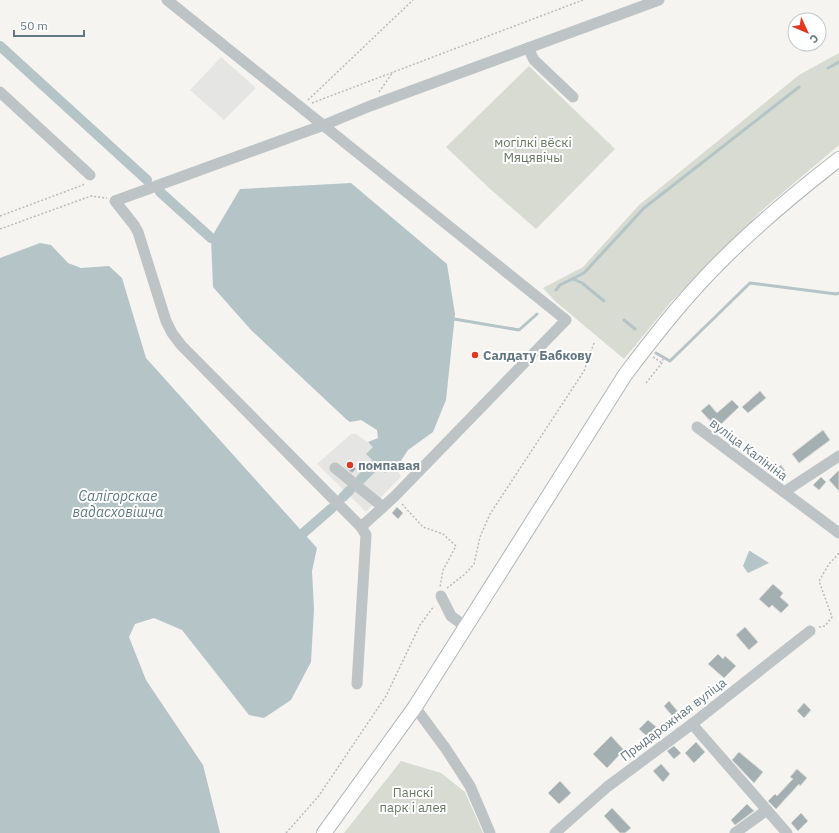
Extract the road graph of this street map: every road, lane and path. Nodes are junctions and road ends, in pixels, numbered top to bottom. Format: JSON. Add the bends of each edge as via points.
{"nodes":[{"id":1,"x":167,"y":0,"type":"edge"},
{"id":2,"x":413,"y":0,"type":"edge"},
{"id":3,"x":583,"y":0,"type":"edge"},
{"id":4,"x":659,"y":0,"type":"edge"},
{"id":5,"x":528,"y":48,"type":"junction"},
{"id":6,"x":393,"y":72,"type":"junction"},
{"id":7,"x":0,"y":92,"type":"edge"},
{"id":8,"x":573,"y":97,"type":"dead end"},
{"id":9,"x":370,"y":106,"type":"junction"},
{"id":10,"x":301,"y":107,"type":"junction"},
{"id":11,"x":324,"y":125,"type":"junction"},
{"id":12,"x":839,"y":159,"type":"edge"},
{"id":13,"x":90,"y":175,"type":"joint"},
{"id":14,"x":116,"y":201,"type":"junction"},
{"id":15,"x":0,"y":216,"type":"edge"},
{"id":16,"x":0,"y":229,"type":"edge"},
{"id":17,"x":594,"y":343,"type":"dead end"},
{"id":18,"x":655,"y":359,"type":"dead end"},
{"id":19,"x":663,"y":359,"type":"dead end"},
{"id":20,"x":662,"y":363,"type":"junction"},
{"id":21,"x":646,"y":383,"type":"dead end"},
{"id":22,"x":697,"y":427,"type":"dead end"},
{"id":23,"x":839,"y":456,"type":"edge"},
{"id":24,"x":334,"y":468,"type":"dead end"},
{"id":25,"x":784,"y":492,"type":"junction"},
{"id":26,"x":395,"y":496,"type":"junction"},
{"id":27,"x":383,"y":507,"type":"junction"},
{"id":28,"x":361,"y":527,"type":"junction"},
{"id":29,"x":839,"y":533,"type":"edge"},
{"id":30,"x":839,"y":554,"type":"edge"},
{"id":31,"x":440,"y":596,"type":"junction"},
{"id":32,"x":466,"y":628,"type":"junction"},
{"id":33,"x":810,"y":631,"type":"joint"},
{"id":34,"x":357,"y":684,"type":"dead end"},
{"id":35,"x":415,"y":707,"type":"junction"},
{"id":36,"x":692,"y":724,"type":"junction"},
{"id":37,"x":767,"y":810,"type":"junction"},
{"id":38,"x":286,"y":833,"type":"edge"},
{"id":39,"x":324,"y":833,"type":"edge"},
{"id":40,"x":490,"y":833,"type":"edge"},
{"id":41,"x":555,"y":833,"type":"edge"},
{"id":42,"x":736,"y":833,"type":"edge"},
{"id":43,"x":787,"y":833,"type":"edge"}],
"edges":[{"from":1,"to":10,"type":"street"},
{"from":2,"to":10,"type":"path"},
{"from":3,"to":6,"type":"path"},
{"from":4,"to":5,"type":"street"},
{"from":5,"to":8,"type":"street","via":[[534,60]]},
{"from":5,"to":9,"type":"street"},
{"from":6,"to":9,"type":"path"},
{"from":6,"to":10,"type":"path"},
{"from":7,"to":13,"type":"street"},
{"from":9,"to":11,"type":"street"},
{"from":10,"to":11,"type":"street"},
{"from":11,"to":14,"type":"street"},
{"from":11,"to":26,"type":"street","via":[[566,320]]},
{"from":12,"to":32,"type":"main road","via":[[745,238],[700,283],[653,337],[625,375]]},
{"from":13,"to":15,"type":"path","via":[[83,185]]},
{"from":14,"to":16,"type":"path","via":[[113,198],[91,196]]},
{"from":14,"to":28,"type":"street","via":[[138,232],[166,320],[181,345]]},
{"from":17,"to":31,"type":"path","via":[[584,371],[490,514],[480,536],[474,564]]},
{"from":18,"to":20,"type":"path"},
{"from":19,"to":20,"type":"path"},
{"from":20,"to":21,"type":"path"},
{"from":22,"to":25,"type":"street","name":"вуліца Калініна"},
{"from":23,"to":25,"type":"street","name":"вуліца Калініна"},
{"from":24,"to":27,"type":"street"},
{"from":25,"to":29,"type":"street","name":"вуліца Калініна"},
{"from":26,"to":27,"type":"street"},
{"from":26,"to":31,"type":"path","via":[[423,527],[443,534],[456,546],[443,570]]},
{"from":27,"to":28,"type":"street"},
{"from":28,"to":34,"type":"street","via":[[366,535]]},
{"from":30,"to":33,"type":"path","via":[[829,564],[819,581],[832,617],[825,626]]},
{"from":31,"to":32,"type":"street","via":[[451,616]]},
{"from":31,"to":38,"type":"path","via":[[420,625],[386,696],[318,797]]},
{"from":32,"to":35,"type":"main road"},
{"from":33,"to":36,"type":"street","name":"Прыдарожная вуліца"},
{"from":35,"to":39,"type":"main road"},
{"from":35,"to":40,"type":"street","via":[[470,786]]},
{"from":36,"to":37,"type":"street"},
{"from":36,"to":41,"type":"street","name":"Прыдарожная вуліца","via":[[607,787]]},
{"from":37,"to":42,"type":"street"},
{"from":37,"to":43,"type":"street"}]}
